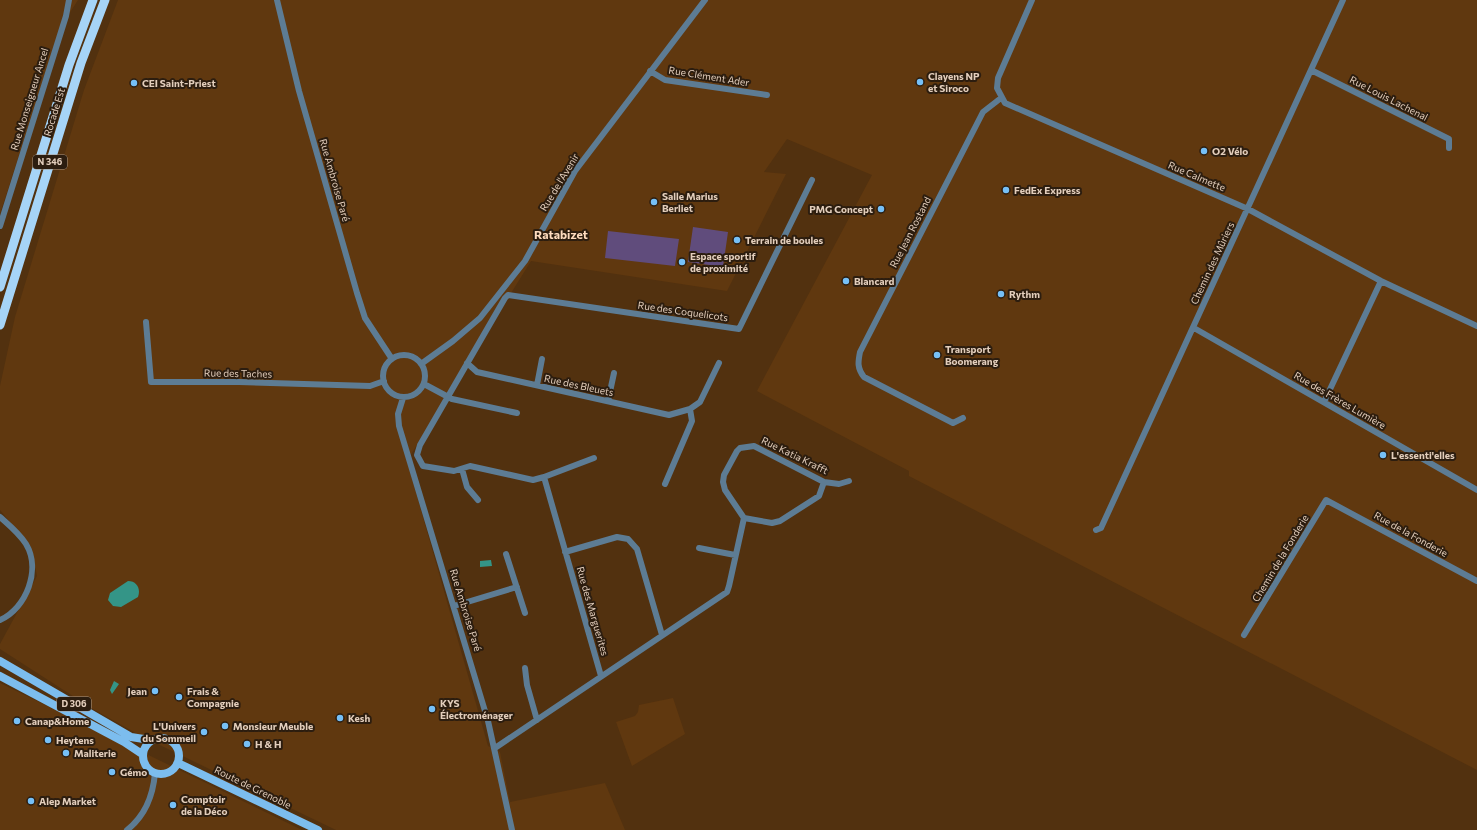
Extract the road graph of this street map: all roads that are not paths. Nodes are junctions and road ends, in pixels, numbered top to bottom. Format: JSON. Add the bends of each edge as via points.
{"nodes":[{"id":1,"x":69,"y":0,"type":"edge"},
{"id":2,"x":93,"y":0,"type":"edge"},
{"id":3,"x":105,"y":0,"type":"edge"},
{"id":4,"x":277,"y":0,"type":"edge"},
{"id":5,"x":705,"y":0,"type":"edge"},
{"id":6,"x":1032,"y":0,"type":"edge"},
{"id":7,"x":1343,"y":0,"type":"edge"},
{"id":8,"x":1311,"y":70,"type":"junction"},
{"id":9,"x":650,"y":71,"type":"junction"},
{"id":10,"x":767,"y":95,"type":"dead end"},
{"id":11,"x":1001,"y":98,"type":"junction"},
{"id":12,"x":1449,"y":148,"type":"dead end"},
{"id":13,"x":812,"y":180,"type":"dead end"},
{"id":14,"x":1248,"y":209,"type":"junction"},
{"id":15,"x":0,"y":226,"type":"edge"},
{"id":16,"x":1381,"y":282,"type":"junction"},
{"id":17,"x":0,"y":287,"type":"edge"},
{"id":18,"x":146,"y":322,"type":"dead end"},
{"id":19,"x":0,"y":325,"type":"edge"},
{"id":20,"x":1477,"y":326,"type":"edge"},
{"id":21,"x":1194,"y":328,"type":"junction"},
{"id":22,"x":392,"y":359,"type":"junction"},
{"id":23,"x":542,"y":360,"type":"dead end"},
{"id":24,"x":467,"y":363,"type":"junction"},
{"id":25,"x":719,"y":363,"type":"dead end"},
{"id":26,"x":421,"y":364,"type":"junction"},
{"id":27,"x":614,"y":373,"type":"dead end"},
{"id":28,"x":384,"y":381,"type":"junction"},
{"id":29,"x":424,"y":384,"type":"junction"},
{"id":30,"x":537,"y":385,"type":"junction"},
{"id":31,"x":447,"y":397,"type":"junction"},
{"id":32,"x":403,"y":398,"type":"junction"},
{"id":33,"x":608,"y":401,"type":"junction"},
{"id":34,"x":1324,"y":402,"type":"junction"},
{"id":35,"x":690,"y":409,"type":"junction"},
{"id":36,"x":518,"y":413,"type":"dead end"},
{"id":37,"x":963,"y":418,"type":"dead end"},
{"id":38,"x":594,"y":458,"type":"dead end"},
{"id":39,"x":462,"y":469,"type":"junction"},
{"id":40,"x":544,"y":477,"type":"junction"},
{"id":41,"x":849,"y":481,"type":"dead end"},
{"id":42,"x":824,"y":482,"type":"junction"},
{"id":43,"x":665,"y":484,"type":"dead end"},
{"id":44,"x":1477,"y":490,"type":"edge"},
{"id":45,"x":478,"y":500,"type":"dead end"},
{"id":46,"x":1336,"y":505,"type":"joint"},
{"id":47,"x":0,"y":517,"type":"edge"},
{"id":48,"x":744,"y":518,"type":"junction"},
{"id":49,"x":1096,"y":530,"type":"dead end"},
{"id":50,"x":699,"y":548,"type":"dead end"},
{"id":51,"x":566,"y":552,"type":"junction"},
{"id":52,"x":506,"y":554,"type":"dead end"},
{"id":53,"x":735,"y":554,"type":"junction"},
{"id":54,"x":1477,"y":581,"type":"edge"},
{"id":55,"x":516,"y":586,"type":"junction"},
{"id":56,"x":454,"y":606,"type":"junction"},
{"id":57,"x":525,"y":613,"type":"dead end"},
{"id":58,"x":0,"y":620,"type":"edge"},
{"id":59,"x":662,"y":635,"type":"junction"},
{"id":60,"x":1244,"y":635,"type":"dead end"},
{"id":61,"x":0,"y":661,"type":"edge"},
{"id":62,"x":525,"y":668,"type":"dead end"},
{"id":63,"x":0,"y":676,"type":"edge"},
{"id":64,"x":601,"y":676,"type":"junction"},
{"id":65,"x":537,"y":720,"type":"junction"},
{"id":66,"x":150,"y":740,"type":"junction"},
{"id":67,"x":495,"y":748,"type":"junction"},
{"id":68,"x":142,"y":754,"type":"junction"},
{"id":69,"x":178,"y":763,"type":"junction"},
{"id":70,"x":156,"y":773,"type":"junction"},
{"id":71,"x":127,"y":830,"type":"edge"},
{"id":72,"x":318,"y":830,"type":"edge"},
{"id":73,"x":512,"y":830,"type":"edge"}],
"edges":[{"from":1,"to":15,"type":"street","name":"Rue Monseigneur Ancel"},
{"from":2,"to":17,"type":"highway","name":"Rocade Est","number":"N 346","via":[[69,65]]},
{"from":3,"to":19,"type":"highway","name":"Rocade Est","number":"N 346","via":[[79,70]]},
{"from":4,"to":22,"type":"street","name":"Rue Ambroise Paré","via":[[299,91],[365,318]]},
{"from":5,"to":9,"type":"street","name":"Rue de l'Avenir"},
{"from":6,"to":11,"type":"street","via":[[998,78],[997,88]]},
{"from":7,"to":8,"type":"street","name":"Chemin des Mûriers"},
{"from":8,"to":12,"type":"street","name":"Rue Louis Lachenal","via":[[1449,139]]},
{"from":8,"to":14,"type":"street","name":"Chemin des Mûriers"},
{"from":9,"to":10,"type":"street","name":"Rue Clément Ader","via":[[665,80]]},
{"from":9,"to":26,"type":"street","name":"Rue de l'Avenir","via":[[575,170],[524,261],[480,318]]},
{"from":11,"to":14,"type":"street","name":"Rue Calmette","via":[[1013,107]]},
{"from":11,"to":37,"type":"street","name":"Rue Jean Rostand","via":[[982,112],[860,352],[858,363],[859,371],[864,377],[953,423]]},
{"from":13,"to":24,"type":"street","name":"Rue des Coquelicots","via":[[739,329],[508,296]]},
{"from":14,"to":16,"type":"street","name":"Rue Calmette"},
{"from":14,"to":21,"type":"street","name":"Chemin des Mûriers"},
{"from":16,"to":20,"type":"street","name":"Rue Calmette"},
{"from":16,"to":34,"type":"street"},
{"from":18,"to":28,"type":"street","name":"Rue des Taches","via":[[151,382],[370,386]]},
{"from":21,"to":34,"type":"street","name":"Rue des Frères Lumière"},
{"from":21,"to":49,"type":"street","name":"Chemin des Mûriers","via":[[1101,528]]},
{"from":22,"to":26,"type":"street","via":[[399,355],[409,355]]},
{"from":22,"to":28,"type":"street","via":[[384,371]]},
{"from":23,"to":30,"type":"street"},
{"from":24,"to":30,"type":"street","name":"Rue des Bleuets","via":[[477,372]]},
{"from":24,"to":31,"type":"street"},
{"from":25,"to":35,"type":"street","via":[[700,402]]},
{"from":26,"to":29,"type":"street","via":[[426,373]]},
{"from":27,"to":33,"type":"street"},
{"from":28,"to":32,"type":"street","via":[[392,395]]},
{"from":29,"to":31,"type":"street"},
{"from":29,"to":32,"type":"street","via":[[417,393]]},
{"from":30,"to":33,"type":"street","name":"Rue des Bleuets"},
{"from":31,"to":36,"type":"street"},
{"from":31,"to":39,"type":"street","via":[[417,455],[423,466],[454,471]]},
{"from":32,"to":56,"type":"street","name":"Rue Ambroise Paré","via":[[398,414],[399,426]]},
{"from":33,"to":35,"type":"street","name":"Rue des Bleuets","via":[[669,414]]},
{"from":34,"to":44,"type":"street","name":"Rue des Frères Lumière"},
{"from":35,"to":43,"type":"street","via":[[692,421]]},
{"from":38,"to":40,"type":"street"},
{"from":39,"to":40,"type":"street","via":[[470,466],[533,480]]},
{"from":39,"to":45,"type":"street","via":[[467,487]]},
{"from":40,"to":51,"type":"street","name":"Rue des Marguerites"},
{"from":41,"to":42,"type":"street","name":"Rue Katia Krafft","via":[[839,484]]},
{"from":42,"to":48,"type":"street","via":[[819,496],[780,522]]},
{"from":42,"to":48,"type":"street","name":"Rue Katia Krafft","via":[[754,446],[740,448],[723,482],[725,490]]},
{"from":46,"to":54,"type":"street","name":"Rue de la Fonderie"},
{"from":46,"to":60,"type":"street","name":"Chemin de la Fonderie","via":[[1326,500]]},
{"from":47,"to":58,"type":"street","via":[[26,544],[32,574],[30,585],[19,604]]},
{"from":48,"to":53,"type":"street","name":"Rue des Marguerites"},
{"from":50,"to":53,"type":"street"},
{"from":51,"to":59,"type":"street","via":[[617,537],[628,540],[637,549]]},
{"from":51,"to":64,"type":"street","name":"Rue des Marguerites"},
{"from":52,"to":55,"type":"street"},
{"from":53,"to":59,"type":"street","name":"Rue des Marguerites","via":[[730,586],[726,592]]},
{"from":55,"to":56,"type":"street"},
{"from":55,"to":57,"type":"street"},
{"from":56,"to":67,"type":"street","name":"Rue Ambroise Paré"},
{"from":59,"to":64,"type":"street","name":"Rue des Marguerites"},
{"from":61,"to":66,"type":"main road","number":"D 306","via":[[131,737]]},
{"from":62,"to":65,"type":"street"},
{"from":63,"to":68,"type":"main road","number":"D 306"},
{"from":64,"to":65,"type":"street","name":"Rue des Marguerites"},
{"from":65,"to":67,"type":"street","name":"Rue des Marguerites"},
{"from":66,"to":68,"type":"main road"},
{"from":66,"to":69,"type":"main road","via":[[163,737],[172,741],[178,750]]},
{"from":67,"to":73,"type":"street","name":"Rue Ambroise Paré"},
{"from":68,"to":70,"type":"main road","via":[[145,766]]},
{"from":69,"to":70,"type":"main road","via":[[171,771]]},
{"from":69,"to":72,"type":"main road","name":"Route de Grenoble"},
{"from":70,"to":71,"type":"street","via":[[152,796],[141,815]]}]}
